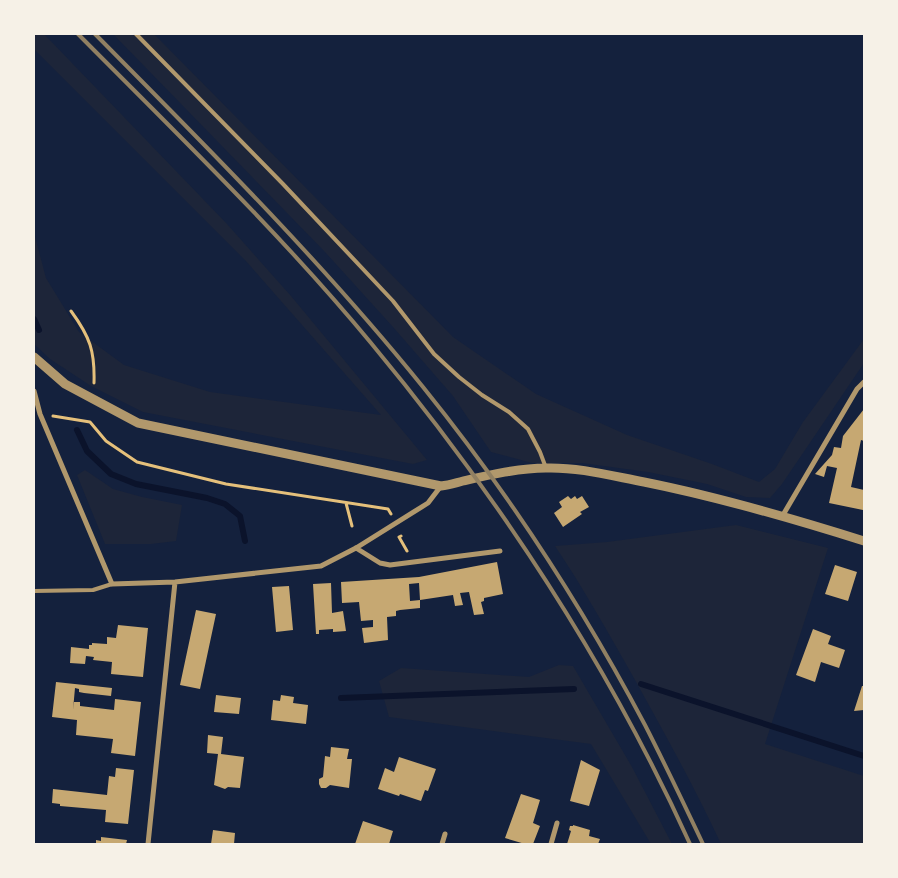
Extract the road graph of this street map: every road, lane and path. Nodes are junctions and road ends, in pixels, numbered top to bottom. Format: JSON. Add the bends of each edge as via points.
{"nodes":[{"id":1,"x":136,"y":34,"type":"edge"},
{"id":2,"x":72,"y":311,"type":"dead end"},
{"id":3,"x":34,"y":357,"type":"edge"},
{"id":4,"x":864,"y":382,"type":"edge"},
{"id":5,"x":34,"y":391,"type":"edge"},
{"id":6,"x":93,"y":399,"type":"junction"},
{"id":7,"x":40,"y":414,"type":"junction"},
{"id":8,"x":546,"y":468,"type":"junction"},
{"id":9,"x":441,"y":486,"type":"junction"},
{"id":10,"x":345,"y":502,"type":"junction"},
{"id":11,"x":784,"y":516,"type":"junction"},
{"id":12,"x":396,"y":523,"type":"junction"},
{"id":13,"x":352,"y":526,"type":"dead end"},
{"id":14,"x":864,"y":542,"type":"edge"},
{"id":15,"x":356,"y":548,"type":"junction"},
{"id":16,"x":500,"y":551,"type":"dead end"},
{"id":17,"x":414,"y":564,"type":"junction"},
{"id":18,"x":175,"y":582,"type":"junction"},
{"id":19,"x":112,"y":584,"type":"junction"},
{"id":20,"x":34,"y":591,"type":"edge"},
{"id":21,"x":558,"y":823,"type":"dead end"},
{"id":22,"x":445,"y":834,"type":"dead end"},
{"id":23,"x":148,"y":844,"type":"edge"},
{"id":24,"x":442,"y":844,"type":"edge"},
{"id":25,"x":551,"y":844,"type":"edge"}],
"edges":[{"from":1,"to":8,"type":"lane","via":[[393,301],[434,354],[528,429]]},
{"from":2,"to":6,"type":"path","via":[[86,332],[95,363]]},
{"from":3,"to":6,"type":"street","via":[[65,384]]},
{"from":4,"to":11,"type":"street"},
{"from":5,"to":7,"type":"street"},
{"from":6,"to":9,"type":"street","via":[[138,423]]},
{"from":7,"to":10,"type":"path","via":[[90,422],[106,441],[137,462],[226,484]]},
{"from":7,"to":19,"type":"street"},
{"from":8,"to":9,"type":"street"},
{"from":8,"to":11,"type":"street","via":[[585,471],[704,494]]},
{"from":9,"to":12,"type":"street","via":[[428,503]]},
{"from":10,"to":12,"type":"path","via":[[388,509]]},
{"from":10,"to":13,"type":"path"},
{"from":11,"to":14,"type":"street"},
{"from":12,"to":15,"type":"street"},
{"from":12,"to":17,"type":"path","via":[[403,535],[399,537]]},
{"from":15,"to":17,"type":"street","via":[[380,563]]},
{"from":15,"to":18,"type":"street","via":[[321,566]]},
{"from":16,"to":17,"type":"street"},
{"from":18,"to":19,"type":"street"},
{"from":18,"to":23,"type":"street"},
{"from":19,"to":20,"type":"lane","via":[[93,590]]},
{"from":21,"to":25,"type":"street"},
{"from":22,"to":24,"type":"street"}]}
